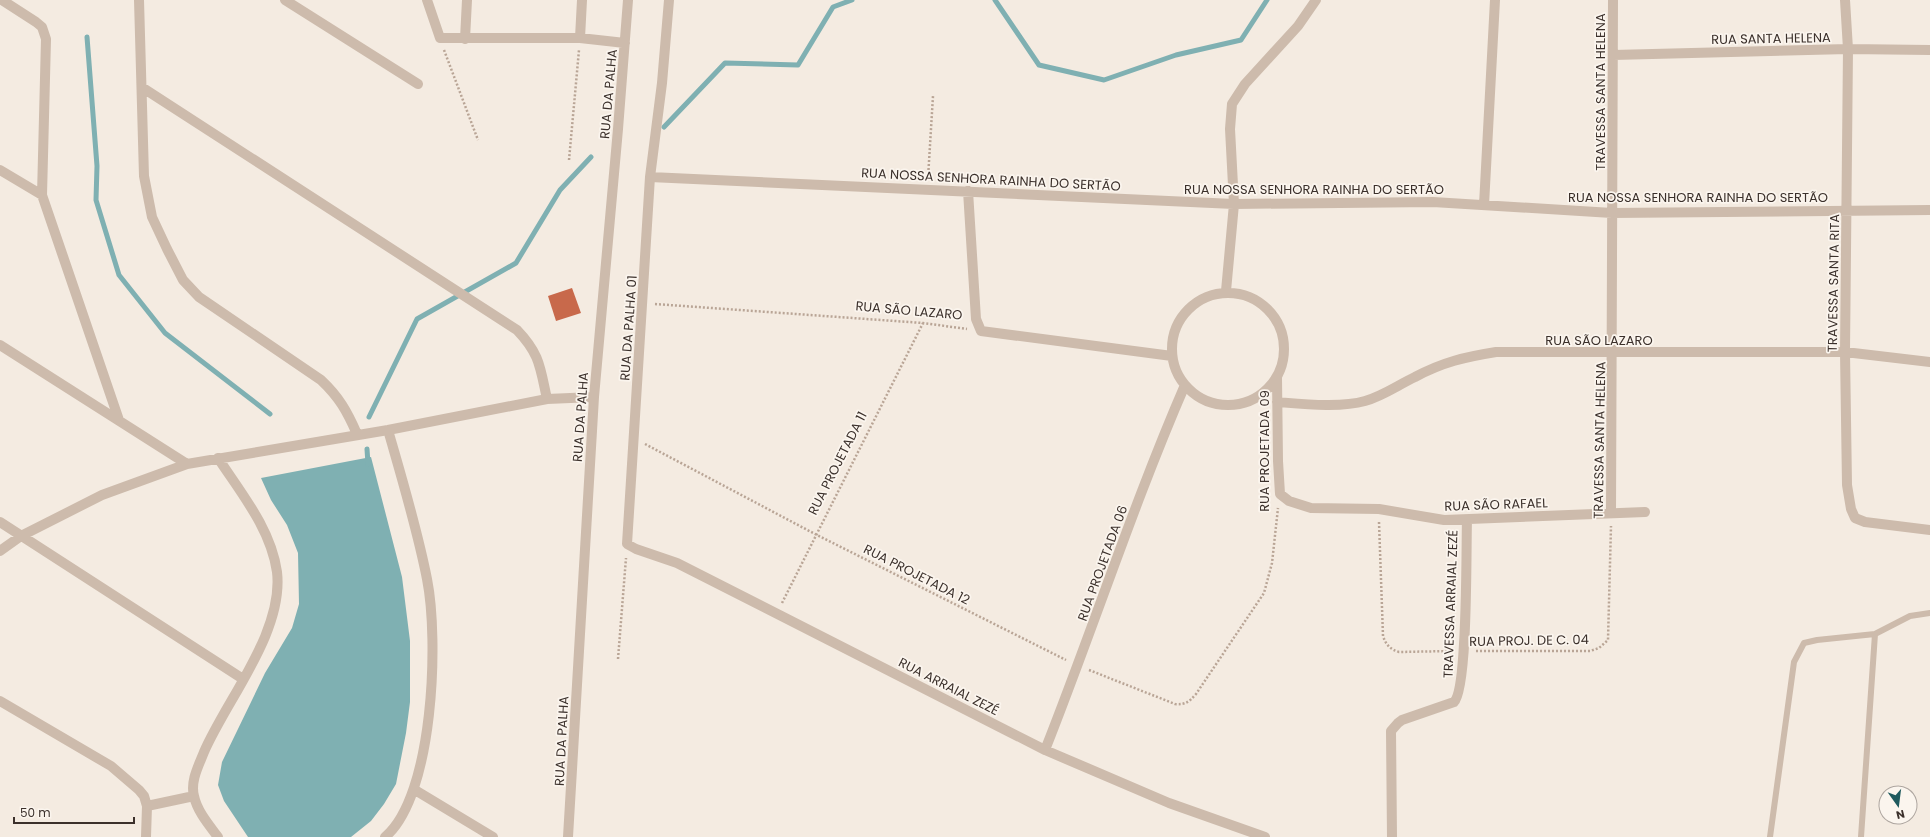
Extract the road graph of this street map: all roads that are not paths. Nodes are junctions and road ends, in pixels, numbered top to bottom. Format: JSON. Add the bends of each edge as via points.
{"nodes":[{"id":1,"x":2,"y":0,"type":"edge"},
{"id":2,"x":139,"y":0,"type":"edge"},
{"id":3,"x":285,"y":0,"type":"edge"},
{"id":4,"x":427,"y":0,"type":"edge"},
{"id":5,"x":467,"y":0,"type":"edge"},
{"id":6,"x":582,"y":0,"type":"edge"},
{"id":7,"x":628,"y":0,"type":"edge"},
{"id":8,"x":669,"y":0,"type":"edge"},
{"id":9,"x":1316,"y":0,"type":"edge"},
{"id":10,"x":1495,"y":0,"type":"edge"},
{"id":11,"x":1613,"y":0,"type":"edge"},
{"id":12,"x":1845,"y":0,"type":"edge"},
{"id":13,"x":580,"y":38,"type":"junction"},
{"id":14,"x":465,"y":39,"type":"junction"},
{"id":15,"x":625,"y":43,"type":"junction"},
{"id":16,"x":1848,"y":49,"type":"junction"},
{"id":17,"x":1930,"y":50,"type":"edge"},
{"id":18,"x":1613,"y":55,"type":"junction"},
{"id":19,"x":418,"y":84,"type":"dead end"},
{"id":20,"x":142,"y":88,"type":"junction"},
{"id":21,"x":0,"y":170,"type":"edge"},
{"id":22,"x":650,"y":177,"type":"junction"},
{"id":23,"x":968,"y":191,"type":"junction"},
{"id":24,"x":42,"y":195,"type":"junction"},
{"id":25,"x":1234,"y":204,"type":"junction"},
{"id":26,"x":1484,"y":205,"type":"junction"},
{"id":27,"x":1847,"y":210,"type":"junction"},
{"id":28,"x":1930,"y":210,"type":"edge"},
{"id":29,"x":1612,"y":213,"type":"junction"},
{"id":30,"x":1226,"y":292,"type":"junction"},
{"id":31,"x":0,"y":345,"type":"edge"},
{"id":32,"x":1845,"y":352,"type":"junction"},
{"id":33,"x":1612,"y":353,"type":"junction"},
{"id":34,"x":1172,"y":356,"type":"junction"},
{"id":35,"x":1930,"y":362,"type":"edge"},
{"id":36,"x":1277,"y":378,"type":"junction"},
{"id":37,"x":1185,"y":385,"type":"junction"},
{"id":38,"x":594,"y":396,"type":"junction"},
{"id":39,"x":547,"y":399,"type":"junction"},
{"id":40,"x":1277,"y":402,"type":"junction"},
{"id":41,"x":119,"y":420,"type":"junction"},
{"id":42,"x":388,"y":430,"type":"junction"},
{"id":43,"x":357,"y":434,"type":"junction"},
{"id":44,"x":218,"y":458,"type":"junction"},
{"id":45,"x":187,"y":464,"type":"junction"},
{"id":46,"x":1280,"y":494,"type":"joint"},
{"id":47,"x":1611,"y":512,"type":"junction"},
{"id":48,"x":1645,"y":512,"type":"dead end"},
{"id":49,"x":1467,"y":520,"type":"junction"},
{"id":50,"x":0,"y":522,"type":"edge"},
{"id":51,"x":1930,"y":530,"type":"edge"},
{"id":52,"x":21,"y":536,"type":"junction"},
{"id":53,"x":628,"y":544,"type":"joint"},
{"id":54,"x":0,"y":551,"type":"edge"},
{"id":55,"x":1930,"y":612,"type":"edge"},
{"id":56,"x":1875,"y":634,"type":"junction"},
{"id":57,"x":243,"y":679,"type":"junction"},
{"id":58,"x":0,"y":701,"type":"edge"},
{"id":59,"x":1045,"y":750,"type":"junction"},
{"id":60,"x":415,"y":790,"type":"junction"},
{"id":61,"x":194,"y":796,"type":"junction"},
{"id":62,"x":147,"y":806,"type":"junction"},
{"id":63,"x":146,"y":837,"type":"edge"},
{"id":64,"x":218,"y":837,"type":"edge"},
{"id":65,"x":385,"y":837,"type":"edge"},
{"id":66,"x":493,"y":837,"type":"edge"},
{"id":67,"x":568,"y":837,"type":"edge"},
{"id":68,"x":1265,"y":837,"type":"edge"},
{"id":69,"x":1392,"y":837,"type":"edge"},
{"id":70,"x":1770,"y":837,"type":"edge"},
{"id":71,"x":1861,"y":837,"type":"edge"}],
"edges":[{"from":1,"to":24,"type":"street","via":[[42,27],[46,39]]},
{"from":2,"to":20,"type":"street"},
{"from":3,"to":19,"type":"street"},
{"from":4,"to":14,"type":"street","via":[[440,38]]},
{"from":5,"to":14,"type":"street"},
{"from":6,"to":13,"type":"street"},
{"from":7,"to":15,"type":"street","name":"RUA DA PALHA"},
{"from":8,"to":22,"type":"street","name":"RUA DA PALHA 01"},
{"from":9,"to":25,"type":"street","via":[[1298,26],[1245,84],[1232,104],[1230,129]]},
{"from":10,"to":26,"type":"street"},
{"from":11,"to":18,"type":"street","name":"TRAVESSA SANTA HELENA"},
{"from":12,"to":16,"type":"street","name":"TRAVESSA SANTA RITA"},
{"from":13,"to":14,"type":"street"},
{"from":13,"to":15,"type":"street"},
{"from":15,"to":38,"type":"street","name":"RUA DA PALHA"},
{"from":16,"to":17,"type":"street","name":"RUA SANTA HELENA"},
{"from":16,"to":18,"type":"street","name":"RUA SANTA HELENA"},
{"from":16,"to":27,"type":"street","name":"TRAVESSA SANTA RITA"},
{"from":18,"to":29,"type":"street","name":"TRAVESSA SANTA HELENA"},
{"from":20,"to":39,"type":"street","via":[[517,330],[530,344],[540,364]]},
{"from":20,"to":43,"type":"street","via":[[144,176],[152,217],[183,280],[199,297],[321,380],[347,411]]},
{"from":21,"to":24,"type":"street"},
{"from":22,"to":23,"type":"street","name":"RUA NOSSA SENHORA RAINHA DO SERTÃO"},
{"from":22,"to":53,"type":"street","name":"RUA DA PALHA 01"},
{"from":23,"to":25,"type":"street","name":"RUA NOSSA SENHORA RAINHA DO SERTÃO"},
{"from":23,"to":34,"type":"street","via":[[976,319],[981,331]]},
{"from":24,"to":41,"type":"street"},
{"from":25,"to":26,"type":"street","name":"RUA NOSSA SENHORA RAINHA DO SERTÃO","via":[[1433,202]]},
{"from":25,"to":30,"type":"street"},
{"from":26,"to":29,"type":"street","name":"RUA NOSSA SENHORA RAINHA DO SERTÃO"},
{"from":27,"to":28,"type":"street","name":"RUA NOSSA SENHORA RAINHA DO SERTÃO"},
{"from":27,"to":29,"type":"street","name":"RUA NOSSA SENHORA RAINHA DO SERTÃO"},
{"from":27,"to":32,"type":"street","name":"TRAVESSA SANTA RITA"},
{"from":29,"to":33,"type":"street","name":"TRAVESSA SANTA HELENA"},
{"from":30,"to":34,"type":"street","via":[[1207,297],[1190,307],[1178,322],[1172,340]]},
{"from":30,"to":36,"type":"street","via":[[1242,294],[1257,301],[1269,311],[1278,324],[1284,353]]},
{"from":31,"to":41,"type":"street"},
{"from":32,"to":33,"type":"street","name":"RUA SÃO LAZARO"},
{"from":32,"to":35,"type":"street","name":"RUA SÃO LAZARO"},
{"from":32,"to":51,"type":"street","name":"TRAVESSA SANTA RITA","via":[[1847,485],[1855,518],[1877,525]]},
{"from":33,"to":40,"type":"street","name":"RUA SÃO LAZARO","via":[[1496,352],[1461,358],[1364,401],[1317,404]]},
{"from":33,"to":47,"type":"street","name":"TRAVESSA SANTA HELENA"},
{"from":34,"to":37,"type":"street","via":[[1176,372]]},
{"from":36,"to":37,"type":"street","via":[[1254,398],[1225,405],[1210,402],[1196,395]]},
{"from":36,"to":40,"type":"street","name":"RUA PROJETADA 09"},
{"from":37,"to":59,"type":"street","name":"RUA PROJETADA 06","via":[[1149,472]]},
{"from":38,"to":39,"type":"street"},
{"from":38,"to":67,"type":"street","name":"RUA DA PALHA"},
{"from":39,"to":42,"type":"street"},
{"from":40,"to":46,"type":"street","name":"RUA PROJETADA 09"},
{"from":41,"to":45,"type":"street"},
{"from":42,"to":43,"type":"street"},
{"from":42,"to":60,"type":"street","via":[[427,580],[432,635],[432,681],[425,750]]},
{"from":43,"to":44,"type":"street"},
{"from":44,"to":45,"type":"street"},
{"from":44,"to":57,"type":"street","via":[[266,533],[277,572],[278,588],[274,613]]},
{"from":45,"to":52,"type":"street","via":[[102,495]]},
{"from":46,"to":49,"type":"street","name":"RUA SÃO RAFAEL","via":[[1289,501],[1311,508],[1379,509],[1432,519]]},
{"from":47,"to":48,"type":"street","name":"RUA SÃO RAFAEL"},
{"from":47,"to":49,"type":"street","name":"RUA SÃO RAFAEL"},
{"from":49,"to":69,"type":"street","name":"TRAVESSA ARRAIAL ZEZÉ","via":[[1464,652],[1460,691],[1456,700],[1402,720],[1391,731]]},
{"from":50,"to":52,"type":"street"},
{"from":52,"to":54,"type":"street"},
{"from":52,"to":57,"type":"street"},
{"from":53,"to":59,"type":"street","name":"RUA ARRAIAL ZEZÉ","via":[[677,563]]},
{"from":55,"to":56,"type":"lane","via":[[1910,616]]},
{"from":56,"to":70,"type":"lane","via":[[1804,643],[1798,653],[1794,662]]},
{"from":56,"to":71,"type":"lane"},
{"from":57,"to":61,"type":"street","via":[[211,736],[198,766],[193,783]]},
{"from":58,"to":62,"type":"street","via":[[111,766],[139,790]]},
{"from":59,"to":68,"type":"street","name":"RUA ARRAIAL ZEZÉ","via":[[1169,803]]},
{"from":60,"to":65,"type":"street","via":[[392,831]]},
{"from":60,"to":66,"type":"street"},
{"from":61,"to":62,"type":"street"},
{"from":61,"to":64,"type":"street","via":[[208,824]]},
{"from":62,"to":63,"type":"street"}]}
